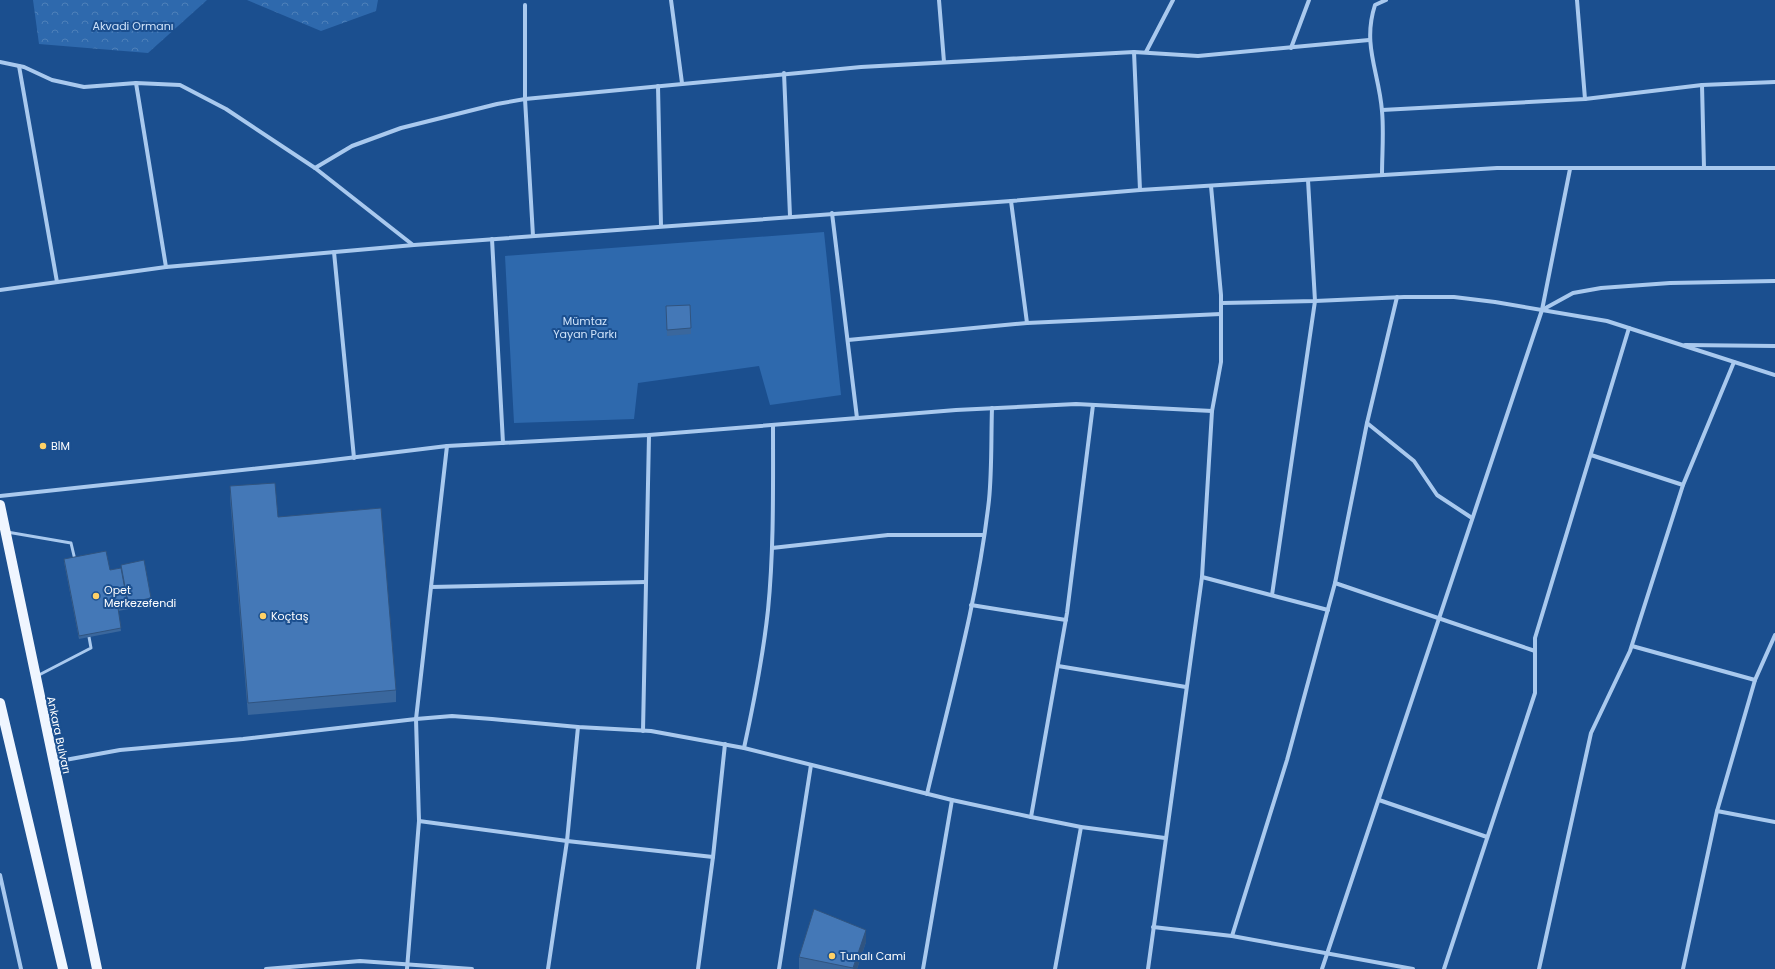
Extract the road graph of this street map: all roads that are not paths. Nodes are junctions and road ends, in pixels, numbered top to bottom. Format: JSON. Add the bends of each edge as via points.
{"nodes":[{"id":1,"x":671,"y":0,"type":"edge"},
{"id":2,"x":939,"y":0,"type":"edge"},
{"id":3,"x":1173,"y":0,"type":"edge"},
{"id":4,"x":1309,"y":0,"type":"edge"},
{"id":5,"x":1386,"y":0,"type":"edge"},
{"id":6,"x":1577,"y":0,"type":"edge"},
{"id":7,"x":525,"y":5,"type":"dead end"},
{"id":8,"x":1369,"y":40,"type":"junction"},
{"id":9,"x":1291,"y":48,"type":"junction"},
{"id":10,"x":1134,"y":52,"type":"junction"},
{"id":11,"x":1146,"y":52,"type":"junction"},
{"id":12,"x":0,"y":62,"type":"edge"},
{"id":13,"x":944,"y":62,"type":"junction"},
{"id":14,"x":19,"y":66,"type":"junction"},
{"id":15,"x":784,"y":73,"type":"junction"},
{"id":16,"x":1775,"y":82,"type":"edge"},
{"id":17,"x":136,"y":83,"type":"junction"},
{"id":18,"x":682,"y":83,"type":"junction"},
{"id":19,"x":1702,"y":85,"type":"junction"},
{"id":20,"x":658,"y":86,"type":"junction"},
{"id":21,"x":1584,"y":98,"type":"junction"},
{"id":22,"x":524,"y":99,"type":"junction"},
{"id":23,"x":1382,"y":110,"type":"junction"},
{"id":24,"x":315,"y":168,"type":"junction"},
{"id":25,"x":1570,"y":168,"type":"junction"},
{"id":26,"x":1704,"y":168,"type":"junction"},
{"id":27,"x":1775,"y":168,"type":"edge"},
{"id":28,"x":1382,"y":175,"type":"junction"},
{"id":29,"x":1308,"y":180,"type":"junction"},
{"id":30,"x":1211,"y":186,"type":"junction"},
{"id":31,"x":1140,"y":190,"type":"junction"},
{"id":32,"x":1011,"y":201,"type":"junction"},
{"id":33,"x":832,"y":213,"type":"junction"},
{"id":34,"x":790,"y":216,"type":"junction"},
{"id":35,"x":661,"y":226,"type":"junction"},
{"id":36,"x":533,"y":236,"type":"junction"},
{"id":37,"x":492,"y":239,"type":"junction"},
{"id":38,"x":414,"y":245,"type":"junction"},
{"id":39,"x":334,"y":252,"type":"junction"},
{"id":40,"x":166,"y":267,"type":"junction"},
{"id":41,"x":1775,"y":281,"type":"edge"},
{"id":42,"x":57,"y":282,"type":"junction"},
{"id":43,"x":0,"y":290,"type":"edge"},
{"id":44,"x":1397,"y":297,"type":"junction"},
{"id":45,"x":1315,"y":302,"type":"junction"},
{"id":46,"x":1222,"y":303,"type":"junction"},
{"id":47,"x":1542,"y":310,"type":"junction"},
{"id":48,"x":1221,"y":314,"type":"junction"},
{"id":49,"x":1027,"y":323,"type":"junction"},
{"id":50,"x":1629,"y":328,"type":"junction"},
{"id":51,"x":848,"y":340,"type":"junction"},
{"id":52,"x":1680,"y":345,"type":"junction"},
{"id":53,"x":1775,"y":346,"type":"edge"},
{"id":54,"x":1734,"y":362,"type":"junction"},
{"id":55,"x":1775,"y":375,"type":"edge"},
{"id":56,"x":1093,"y":405,"type":"junction"},
{"id":57,"x":992,"y":408,"type":"junction"},
{"id":58,"x":1212,"y":411,"type":"junction"},
{"id":59,"x":857,"y":418,"type":"junction"},
{"id":60,"x":1367,"y":423,"type":"junction"},
{"id":61,"x":773,"y":425,"type":"junction"},
{"id":62,"x":649,"y":435,"type":"junction"},
{"id":63,"x":502,"y":443,"type":"junction"},
{"id":64,"x":447,"y":446,"type":"junction"},
{"id":65,"x":1591,"y":454,"type":"junction"},
{"id":66,"x":354,"y":458,"type":"junction"},
{"id":67,"x":1683,"y":485,"type":"junction"},
{"id":68,"x":0,"y":496,"type":"edge"},
{"id":69,"x":0,"y":505,"type":"edge"},
{"id":70,"x":1472,"y":518,"type":"junction"},
{"id":71,"x":6,"y":532,"type":"junction"},
{"id":72,"x":983,"y":535,"type":"junction"},
{"id":73,"x":772,"y":548,"type":"junction"},
{"id":74,"x":75,"y":560,"type":"edge"},
{"id":75,"x":1202,"y":577,"type":"junction"},
{"id":76,"x":646,"y":582,"type":"junction"},
{"id":77,"x":1335,"y":583,"type":"junction"},
{"id":78,"x":431,"y":587,"type":"junction"},
{"id":79,"x":1272,"y":595,"type":"junction"},
{"id":80,"x":971,"y":605,"type":"junction"},
{"id":81,"x":1328,"y":610,"type":"junction"},
{"id":82,"x":1438,"y":617,"type":"junction"},
{"id":83,"x":1066,"y":620,"type":"junction"},
{"id":84,"x":1775,"y":635,"type":"edge"},
{"id":85,"x":89,"y":637,"type":"edge"},
{"id":86,"x":1632,"y":646,"type":"junction"},
{"id":87,"x":1535,"y":651,"type":"junction"},
{"id":88,"x":1058,"y":666,"type":"junction"},
{"id":89,"x":35,"y":677,"type":"junction"},
{"id":90,"x":1755,"y":680,"type":"junction"},
{"id":91,"x":1186,"y":687,"type":"junction"},
{"id":92,"x":0,"y":703,"type":"edge"},
{"id":93,"x":416,"y":719,"type":"junction"},
{"id":94,"x":578,"y":727,"type":"junction"},
{"id":95,"x":643,"y":731,"type":"junction"},
{"id":96,"x":725,"y":744,"type":"junction"},
{"id":97,"x":744,"y":748,"type":"junction"},
{"id":98,"x":53,"y":762,"type":"junction"},
{"id":99,"x":811,"y":765,"type":"junction"},
{"id":100,"x":927,"y":794,"type":"junction"},
{"id":101,"x":952,"y":800,"type":"junction"},
{"id":102,"x":1378,"y":800,"type":"junction"},
{"id":103,"x":1717,"y":811,"type":"junction"},
{"id":104,"x":1031,"y":816,"type":"junction"},
{"id":105,"x":419,"y":821,"type":"junction"},
{"id":106,"x":1775,"y":822,"type":"edge"},
{"id":107,"x":1081,"y":827,"type":"junction"},
{"id":108,"x":1487,"y":837,"type":"junction"},
{"id":109,"x":1165,"y":838,"type":"junction"},
{"id":110,"x":567,"y":841,"type":"junction"},
{"id":111,"x":713,"y":857,"type":"junction"},
{"id":112,"x":0,"y":875,"type":"edge"},
{"id":113,"x":1153,"y":927,"type":"junction"},
{"id":114,"x":1232,"y":936,"type":"junction"},
{"id":115,"x":1325,"y":954,"type":"junction"},
{"id":116,"x":407,"y":967,"type":"edge"},
{"id":117,"x":21,"y":969,"type":"edge"},
{"id":118,"x":63,"y":969,"type":"edge"},
{"id":119,"x":97,"y":969,"type":"edge"},
{"id":120,"x":266,"y":969,"type":"edge"},
{"id":121,"x":472,"y":969,"type":"edge"},
{"id":122,"x":548,"y":969,"type":"edge"},
{"id":123,"x":698,"y":969,"type":"edge"},
{"id":124,"x":779,"y":969,"type":"edge"},
{"id":125,"x":923,"y":969,"type":"edge"},
{"id":126,"x":1055,"y":969,"type":"edge"},
{"id":127,"x":1148,"y":969,"type":"edge"},
{"id":128,"x":1322,"y":969,"type":"edge"},
{"id":129,"x":1413,"y":969,"type":"edge"},
{"id":130,"x":1444,"y":969,"type":"edge"},
{"id":131,"x":1539,"y":969,"type":"edge"},
{"id":132,"x":1683,"y":969,"type":"edge"}],
"edges":[{"from":1,"to":18,"type":"street"},
{"from":2,"to":13,"type":"street"},
{"from":3,"to":11,"type":"street"},
{"from":4,"to":9,"type":"street"},
{"from":5,"to":8,"type":"street","via":[[1376,5],[1371,19]]},
{"from":6,"to":21,"type":"street"},
{"from":7,"to":22,"type":"street"},
{"from":8,"to":9,"type":"street"},
{"from":8,"to":23,"type":"street"},
{"from":9,"to":11,"type":"street","via":[[1198,56]]},
{"from":10,"to":11,"type":"street"},
{"from":10,"to":13,"type":"street"},
{"from":10,"to":31,"type":"street"},
{"from":12,"to":14,"type":"street"},
{"from":13,"to":15,"type":"street"},
{"from":14,"to":17,"type":"street","via":[[52,80],[84,87]]},
{"from":14,"to":42,"type":"street"},
{"from":15,"to":18,"type":"street"},
{"from":15,"to":34,"type":"street"},
{"from":16,"to":19,"type":"street"},
{"from":17,"to":24,"type":"street","via":[[180,85],[226,109]]},
{"from":17,"to":40,"type":"street"},
{"from":18,"to":20,"type":"street"},
{"from":19,"to":21,"type":"street"},
{"from":19,"to":26,"type":"street"},
{"from":20,"to":22,"type":"street"},
{"from":20,"to":35,"type":"street"},
{"from":21,"to":23,"type":"street"},
{"from":22,"to":24,"type":"street","via":[[401,128],[352,146]]},
{"from":22,"to":36,"type":"street"},
{"from":23,"to":28,"type":"street"},
{"from":24,"to":38,"type":"street"},
{"from":25,"to":26,"type":"street"},
{"from":25,"to":28,"type":"street","via":[[1497,168]]},
{"from":25,"to":47,"type":"street"},
{"from":26,"to":27,"type":"street"},
{"from":28,"to":29,"type":"street"},
{"from":29,"to":30,"type":"street"},
{"from":29,"to":45,"type":"street"},
{"from":30,"to":31,"type":"street"},
{"from":30,"to":46,"type":"street"},
{"from":31,"to":32,"type":"street"},
{"from":32,"to":33,"type":"street"},
{"from":32,"to":49,"type":"street"},
{"from":33,"to":34,"type":"street"},
{"from":33,"to":51,"type":"street"},
{"from":34,"to":35,"type":"street"},
{"from":35,"to":36,"type":"street"},
{"from":36,"to":37,"type":"street"},
{"from":37,"to":38,"type":"street"},
{"from":37,"to":63,"type":"street"},
{"from":38,"to":39,"type":"street"},
{"from":39,"to":40,"type":"street"},
{"from":39,"to":66,"type":"street"},
{"from":40,"to":42,"type":"street"},
{"from":41,"to":47,"type":"street","via":[[1670,283],[1601,288],[1573,293]]},
{"from":42,"to":43,"type":"street"},
{"from":44,"to":45,"type":"street"},
{"from":44,"to":47,"type":"street","via":[[1454,297]]},
{"from":44,"to":60,"type":"street"},
{"from":45,"to":46,"type":"street"},
{"from":45,"to":79,"type":"street"},
{"from":46,"to":48,"type":"street"},
{"from":47,"to":50,"type":"street","via":[[1607,321]]},
{"from":47,"to":70,"type":"street"},
{"from":48,"to":49,"type":"street"},
{"from":48,"to":58,"type":"street","via":[[1221,362]]},
{"from":49,"to":51,"type":"street"},
{"from":50,"to":52,"type":"street"},
{"from":50,"to":65,"type":"street"},
{"from":51,"to":59,"type":"street"},
{"from":52,"to":53,"type":"street"},
{"from":52,"to":54,"type":"street"},
{"from":54,"to":55,"type":"street"},
{"from":54,"to":67,"type":"street"},
{"from":56,"to":57,"type":"street"},
{"from":56,"to":58,"type":"street"},
{"from":56,"to":83,"type":"street"},
{"from":57,"to":59,"type":"street"},
{"from":57,"to":72,"type":"street","via":[[989,498]]},
{"from":58,"to":75,"type":"street"},
{"from":59,"to":61,"type":"street"},
{"from":60,"to":70,"type":"street","via":[[1414,461],[1437,495]]},
{"from":60,"to":77,"type":"street"},
{"from":61,"to":62,"type":"street"},
{"from":61,"to":73,"type":"street"},
{"from":62,"to":63,"type":"street"},
{"from":62,"to":76,"type":"street"},
{"from":63,"to":64,"type":"street"},
{"from":64,"to":66,"type":"street"},
{"from":64,"to":78,"type":"street"},
{"from":65,"to":67,"type":"street"},
{"from":65,"to":87,"type":"street","via":[[1535,638]]},
{"from":66,"to":68,"type":"street"},
{"from":67,"to":86,"type":"street"},
{"from":69,"to":71,"type":"main road","name":"Ankara Bulvarı"},
{"from":70,"to":82,"type":"street"},
{"from":71,"to":74,"type":"lane","via":[[71,543]]},
{"from":71,"to":89,"type":"main road","name":"Ankara Bulvarı"},
{"from":72,"to":73,"type":"street","via":[[888,535]]},
{"from":72,"to":80,"type":"street"},
{"from":73,"to":97,"type":"street","via":[[768,610],[758,682]]},
{"from":75,"to":79,"type":"street"},
{"from":75,"to":91,"type":"street"},
{"from":76,"to":78,"type":"street"},
{"from":76,"to":95,"type":"street"},
{"from":77,"to":81,"type":"street"},
{"from":77,"to":82,"type":"street"},
{"from":78,"to":93,"type":"street"},
{"from":79,"to":81,"type":"street"},
{"from":80,"to":83,"type":"street"},
{"from":80,"to":100,"type":"street"},
{"from":81,"to":114,"type":"street","via":[[1287,760]]},
{"from":82,"to":87,"type":"street"},
{"from":82,"to":102,"type":"street"},
{"from":83,"to":88,"type":"street"},
{"from":84,"to":90,"type":"street"},
{"from":85,"to":89,"type":"lane","via":[[91,648]]},
{"from":86,"to":90,"type":"street"},
{"from":86,"to":131,"type":"street","via":[[1591,733]]},
{"from":87,"to":108,"type":"street","via":[[1535,693]]},
{"from":88,"to":91,"type":"street"},
{"from":88,"to":104,"type":"street"},
{"from":89,"to":98,"type":"main road","name":"Ankara Bulvarı"},
{"from":90,"to":103,"type":"street"},
{"from":91,"to":109,"type":"street"},
{"from":92,"to":118,"type":"main road"},
{"from":93,"to":94,"type":"street","via":[[452,716]]},
{"from":93,"to":98,"type":"street","via":[[274,736],[120,750]]},
{"from":93,"to":105,"type":"street"},
{"from":94,"to":95,"type":"street"},
{"from":94,"to":110,"type":"street"},
{"from":95,"to":96,"type":"street"},
{"from":96,"to":97,"type":"street"},
{"from":96,"to":111,"type":"street"},
{"from":97,"to":99,"type":"street"},
{"from":98,"to":119,"type":"main road","name":"Ankara Bulvarı"},
{"from":99,"to":100,"type":"street"},
{"from":99,"to":124,"type":"street"},
{"from":100,"to":101,"type":"street"},
{"from":101,"to":104,"type":"street"},
{"from":101,"to":125,"type":"street"},
{"from":102,"to":108,"type":"street"},
{"from":102,"to":115,"type":"street"},
{"from":103,"to":106,"type":"street"},
{"from":103,"to":132,"type":"street"},
{"from":104,"to":107,"type":"street"},
{"from":105,"to":110,"type":"street"},
{"from":105,"to":116,"type":"street"},
{"from":107,"to":109,"type":"street"},
{"from":107,"to":126,"type":"street"},
{"from":108,"to":130,"type":"street"},
{"from":109,"to":113,"type":"street"},
{"from":110,"to":111,"type":"street"},
{"from":110,"to":122,"type":"street"},
{"from":111,"to":123,"type":"street"},
{"from":112,"to":117,"type":"street"},
{"from":113,"to":114,"type":"street"},
{"from":113,"to":127,"type":"street"},
{"from":114,"to":115,"type":"street"},
{"from":115,"to":128,"type":"street"},
{"from":115,"to":129,"type":"street"},
{"from":116,"to":120,"type":"street","via":[[360,961]]},
{"from":116,"to":121,"type":"street"}]}
